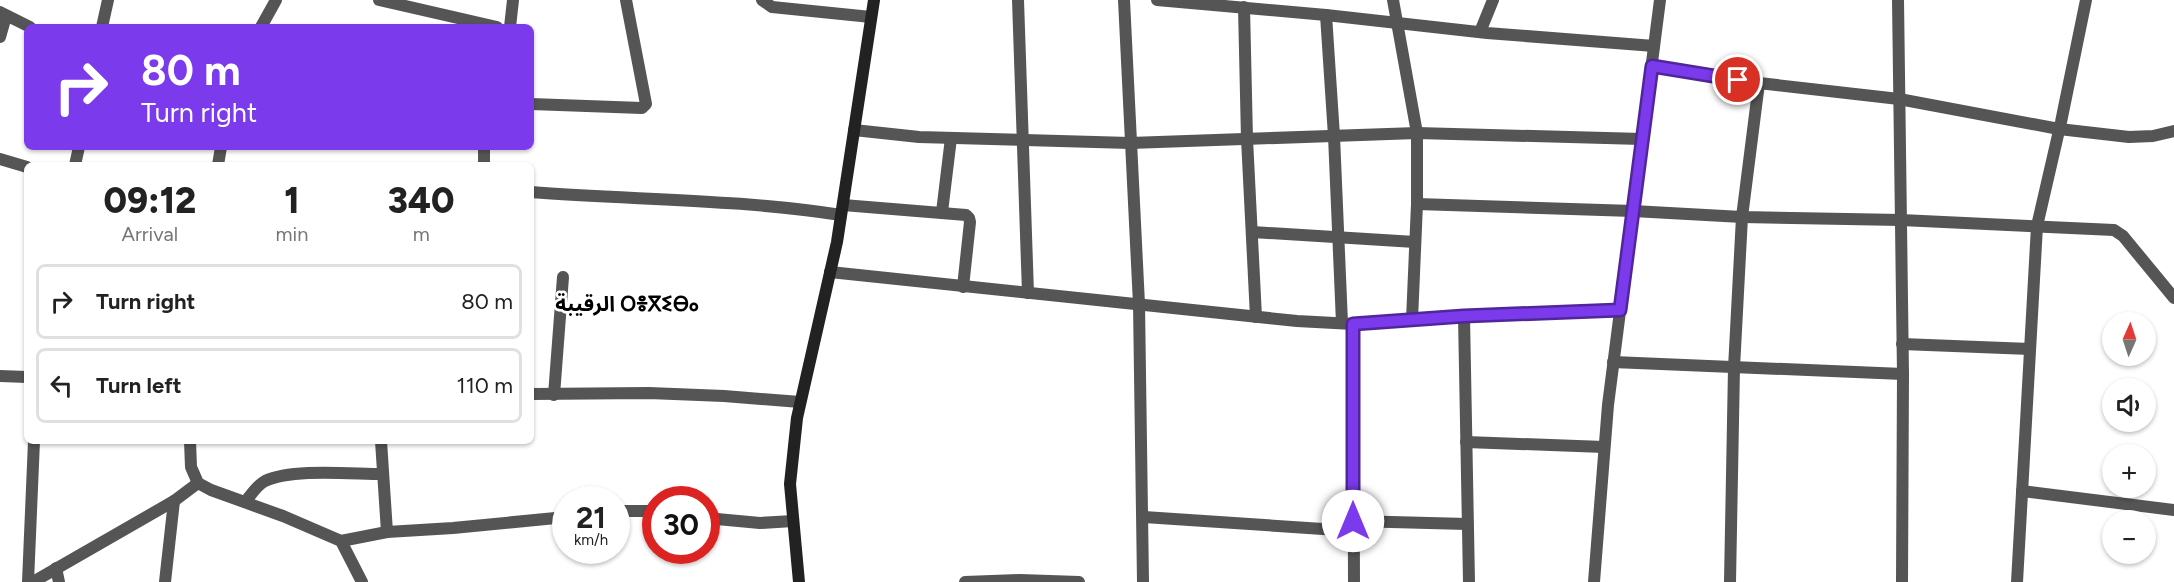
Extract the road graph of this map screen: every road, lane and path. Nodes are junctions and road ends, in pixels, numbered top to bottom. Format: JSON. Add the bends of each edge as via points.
{"nodes":[{"id":1,"x":108,"y":0,"type":"edge"},
{"id":2,"x":276,"y":0,"type":"edge"},
{"id":3,"x":379,"y":0,"type":"edge"},
{"id":4,"x":513,"y":0,"type":"edge"},
{"id":5,"x":626,"y":0,"type":"edge"},
{"id":6,"x":762,"y":0,"type":"edge"},
{"id":7,"x":874,"y":0,"type":"edge"},
{"id":8,"x":1018,"y":0,"type":"edge"},
{"id":9,"x":1124,"y":0,"type":"edge"},
{"id":10,"x":1157,"y":0,"type":"edge"},
{"id":11,"x":1393,"y":0,"type":"edge"},
{"id":12,"x":1493,"y":0,"type":"edge"},
{"id":13,"x":1660,"y":0,"type":"edge"},
{"id":14,"x":1898,"y":0,"type":"edge"},
{"id":15,"x":2086,"y":0,"type":"edge"},
{"id":16,"x":1244,"y":7,"type":"junction"},
{"id":17,"x":3,"y":14,"type":"edge"},
{"id":18,"x":1326,"y":15,"type":"junction"},
{"id":19,"x":871,"y":17,"type":"junction"},
{"id":20,"x":24,"y":24,"type":"edge"},
{"id":21,"x":103,"y":24,"type":"edge"},
{"id":22,"x":263,"y":24,"type":"edge"},
{"id":23,"x":484,"y":24,"type":"edge"},
{"id":24,"x":510,"y":24,"type":"edge"},
{"id":25,"x":1397,"y":24,"type":"junction"},
{"id":26,"x":1480,"y":32,"type":"junction"},
{"id":27,"x":0,"y":38,"type":"edge"},
{"id":28,"x":1654,"y":46,"type":"junction"},
{"id":29,"x":1652,"y":66,"type":"junction"},
{"id":30,"x":1759,"y":83,"type":"junction"},
{"id":31,"x":1899,"y":99,"type":"junction"},
{"id":32,"x":534,"y":104,"type":"edge"},
{"id":33,"x":2060,"y":129,"type":"junction"},
{"id":34,"x":854,"y":130,"type":"junction"},
{"id":35,"x":2174,"y":131,"type":"edge"},
{"id":36,"x":1417,"y":133,"type":"junction"},
{"id":37,"x":1334,"y":136,"type":"junction"},
{"id":38,"x":951,"y":138,"type":"junction"},
{"id":39,"x":1247,"y":139,"type":"junction"},
{"id":40,"x":1022,"y":140,"type":"junction"},
{"id":41,"x":1642,"y":140,"type":"junction"},
{"id":42,"x":1130,"y":143,"type":"junction"},
{"id":43,"x":0,"y":159,"type":"edge"},
{"id":44,"x":24,"y":165,"type":"edge"},
{"id":45,"x":534,"y":192,"type":"edge"},
{"id":46,"x":1417,"y":204,"type":"junction"},
{"id":47,"x":842,"y":210,"type":"junction"},
{"id":48,"x":1633,"y":211,"type":"junction"},
{"id":49,"x":942,"y":212,"type":"junction"},
{"id":50,"x":1742,"y":217,"type":"junction"},
{"id":51,"x":1901,"y":220,"type":"junction"},
{"id":52,"x":2037,"y":226,"type":"junction"},
{"id":53,"x":1252,"y":232,"type":"junction"},
{"id":54,"x":1339,"y":237,"type":"junction"},
{"id":55,"x":1415,"y":242,"type":"junction"},
{"id":56,"x":830,"y":272,"type":"junction"},
{"id":57,"x":563,"y":277,"type":"dead end"},
{"id":58,"x":963,"y":287,"type":"junction"},
{"id":59,"x":1028,"y":293,"type":"junction"},
{"id":60,"x":2174,"y":298,"type":"edge"},
{"id":61,"x":1138,"y":304,"type":"junction"},
{"id":62,"x":1620,"y":310,"type":"junction"},
{"id":63,"x":1464,"y":316,"type":"junction"},
{"id":64,"x":1256,"y":317,"type":"junction"},
{"id":65,"x":1412,"y":320,"type":"junction"},
{"id":66,"x":1348,"y":324,"type":"junction"},
{"id":67,"x":1902,"y":344,"type":"junction"},
{"id":68,"x":2030,"y":349,"type":"junction"},
{"id":69,"x":1613,"y":362,"type":"junction"},
{"id":70,"x":1734,"y":368,"type":"junction"},
{"id":71,"x":1903,"y":374,"type":"junction"},
{"id":72,"x":0,"y":376,"type":"edge"},
{"id":73,"x":24,"y":377,"type":"edge"},
{"id":74,"x":534,"y":394,"type":"edge"},
{"id":75,"x":554,"y":395,"type":"junction"},
{"id":76,"x":800,"y":402,"type":"junction"},
{"id":77,"x":1466,"y":442,"type":"junction"},
{"id":78,"x":34,"y":444,"type":"edge"},
{"id":79,"x":190,"y":444,"type":"edge"},
{"id":80,"x":381,"y":444,"type":"edge"},
{"id":81,"x":1604,"y":447,"type":"junction"},
{"id":82,"x":383,"y":474,"type":"junction"},
{"id":83,"x":198,"y":483,"type":"junction"},
{"id":84,"x":2022,"y":491,"type":"junction"},
{"id":85,"x":174,"y":501,"type":"junction"},
{"id":86,"x":245,"y":502,"type":"junction"},
{"id":87,"x":2174,"y":510,"type":"edge"},
{"id":88,"x":1144,"y":517,"type":"junction"},
{"id":89,"x":552,"y":518,"type":"edge"},
{"id":90,"x":720,"y":519,"type":"edge"},
{"id":91,"x":793,"y":521,"type":"junction"},
{"id":92,"x":1467,"y":524,"type":"junction"},
{"id":93,"x":1353,"y":526,"type":"junction"},
{"id":94,"x":387,"y":532,"type":"junction"},
{"id":95,"x":340,"y":541,"type":"junction"},
{"id":96,"x":56,"y":568,"type":"junction"},
{"id":97,"x":28,"y":582,"type":"edge"},
{"id":98,"x":33,"y":582,"type":"edge"},
{"id":99,"x":59,"y":582,"type":"edge"},
{"id":100,"x":165,"y":582,"type":"edge"},
{"id":101,"x":362,"y":582,"type":"edge"},
{"id":102,"x":800,"y":582,"type":"edge"},
{"id":103,"x":965,"y":582,"type":"edge"},
{"id":104,"x":1079,"y":582,"type":"edge"},
{"id":105,"x":1143,"y":582,"type":"edge"},
{"id":106,"x":1354,"y":582,"type":"edge"},
{"id":107,"x":1469,"y":582,"type":"edge"},
{"id":108,"x":1594,"y":582,"type":"edge"},
{"id":109,"x":1730,"y":582,"type":"edge"},
{"id":110,"x":1902,"y":582,"type":"edge"},
{"id":111,"x":2017,"y":582,"type":"edge"}],
"edges":[{"from":1,"to":21,"type":"street"},
{"from":2,"to":22,"type":"street"},
{"from":3,"to":23,"type":"street"},
{"from":4,"to":24,"type":"street"},
{"from":5,"to":32,"type":"street","via":[[646,104],[642,108]]},
{"from":6,"to":19,"type":"street","via":[[772,6]]},
{"from":7,"to":19,"type":"main road"},
{"from":8,"to":40,"type":"street"},
{"from":9,"to":42,"type":"street"},
{"from":10,"to":16,"type":"street"},
{"from":11,"to":25,"type":"street"},
{"from":12,"to":26,"type":"street"},
{"from":13,"to":28,"type":"street"},
{"from":14,"to":31,"type":"street"},
{"from":15,"to":33,"type":"street"},
{"from":16,"to":18,"type":"street"},
{"from":16,"to":39,"type":"street"},
{"from":17,"to":20,"type":"street"},
{"from":17,"to":27,"type":"street"},
{"from":18,"to":25,"type":"street"},
{"from":18,"to":37,"type":"street"},
{"from":19,"to":34,"type":"main road"},
{"from":25,"to":26,"type":"street"},
{"from":25,"to":36,"type":"street"},
{"from":26,"to":28,"type":"street"},
{"from":28,"to":29,"type":"street"},
{"from":29,"to":30,"type":"street"},
{"from":29,"to":41,"type":"street"},
{"from":30,"to":31,"type":"street"},
{"from":30,"to":50,"type":"street"},
{"from":31,"to":33,"type":"street"},
{"from":31,"to":51,"type":"street"},
{"from":33,"to":35,"type":"street","via":[[2129,137]]},
{"from":33,"to":52,"type":"street"},
{"from":34,"to":38,"type":"street"},
{"from":34,"to":47,"type":"main road"},
{"from":36,"to":37,"type":"street"},
{"from":36,"to":41,"type":"street"},
{"from":36,"to":46,"type":"street"},
{"from":37,"to":39,"type":"street"},
{"from":37,"to":54,"type":"street"},
{"from":38,"to":40,"type":"street"},
{"from":38,"to":49,"type":"street"},
{"from":39,"to":42,"type":"street"},
{"from":39,"to":53,"type":"street"},
{"from":40,"to":42,"type":"street"},
{"from":40,"to":59,"type":"street"},
{"from":41,"to":48,"type":"street"},
{"from":42,"to":61,"type":"street"},
{"from":43,"to":44,"type":"street"},
{"from":45,"to":47,"type":"street"},
{"from":46,"to":48,"type":"street"},
{"from":46,"to":55,"type":"street"},
{"from":47,"to":49,"type":"street"},
{"from":47,"to":56,"type":"main road"},
{"from":48,"to":50,"type":"street"},
{"from":48,"to":62,"type":"street"},
{"from":49,"to":58,"type":"street","via":[[969,218]]},
{"from":50,"to":51,"type":"street"},
{"from":50,"to":70,"type":"street"},
{"from":51,"to":52,"type":"street"},
{"from":51,"to":67,"type":"street"},
{"from":52,"to":60,"type":"street","via":[[2114,230]]},
{"from":52,"to":68,"type":"street"},
{"from":53,"to":54,"type":"street"},
{"from":53,"to":64,"type":"street"},
{"from":54,"to":55,"type":"street"},
{"from":54,"to":66,"type":"street"},
{"from":55,"to":65,"type":"street"},
{"from":56,"to":58,"type":"street"},
{"from":56,"to":76,"type":"main road"},
{"from":57,"to":75,"type":"street"},
{"from":58,"to":59,"type":"street"},
{"from":59,"to":61,"type":"street"},
{"from":61,"to":64,"type":"street"},
{"from":61,"to":88,"type":"street"},
{"from":62,"to":63,"type":"street"},
{"from":62,"to":69,"type":"street"},
{"from":63,"to":65,"type":"street"},
{"from":63,"to":77,"type":"street"},
{"from":64,"to":66,"type":"street"},
{"from":65,"to":66,"type":"street"},
{"from":66,"to":93,"type":"street"},
{"from":67,"to":68,"type":"street"},
{"from":67,"to":71,"type":"street"},
{"from":68,"to":84,"type":"street"},
{"from":69,"to":70,"type":"street"},
{"from":69,"to":81,"type":"street"},
{"from":70,"to":71,"type":"street"},
{"from":70,"to":109,"type":"street"},
{"from":71,"to":110,"type":"street"},
{"from":72,"to":73,"type":"street"},
{"from":74,"to":75,"type":"street"},
{"from":75,"to":76,"type":"street","via":[[649,393]]},
{"from":76,"to":91,"type":"main road","via":[[790,484]]},
{"from":77,"to":81,"type":"street"},
{"from":77,"to":92,"type":"street"},
{"from":78,"to":97,"type":"street"},
{"from":79,"to":83,"type":"street","via":[[191,467]]},
{"from":80,"to":82,"type":"street"},
{"from":81,"to":108,"type":"street"},
{"from":82,"to":86,"type":"street","via":[[280,476],[262,482]]},
{"from":82,"to":94,"type":"street"},
{"from":83,"to":85,"type":"street"},
{"from":83,"to":86,"type":"street"},
{"from":84,"to":87,"type":"street"},
{"from":84,"to":111,"type":"street"},
{"from":85,"to":96,"type":"street"},
{"from":85,"to":100,"type":"street"},
{"from":86,"to":95,"type":"street"},
{"from":88,"to":93,"type":"street"},
{"from":88,"to":105,"type":"street"},
{"from":89,"to":94,"type":"street"},
{"from":90,"to":91,"type":"street"},
{"from":91,"to":102,"type":"main road"},
{"from":92,"to":93,"type":"street"},
{"from":92,"to":107,"type":"street"},
{"from":93,"to":106,"type":"street"},
{"from":94,"to":95,"type":"street"},
{"from":95,"to":101,"type":"street"},
{"from":96,"to":98,"type":"street"},
{"from":96,"to":99,"type":"street"},
{"from":103,"to":104,"type":"street"}]}
